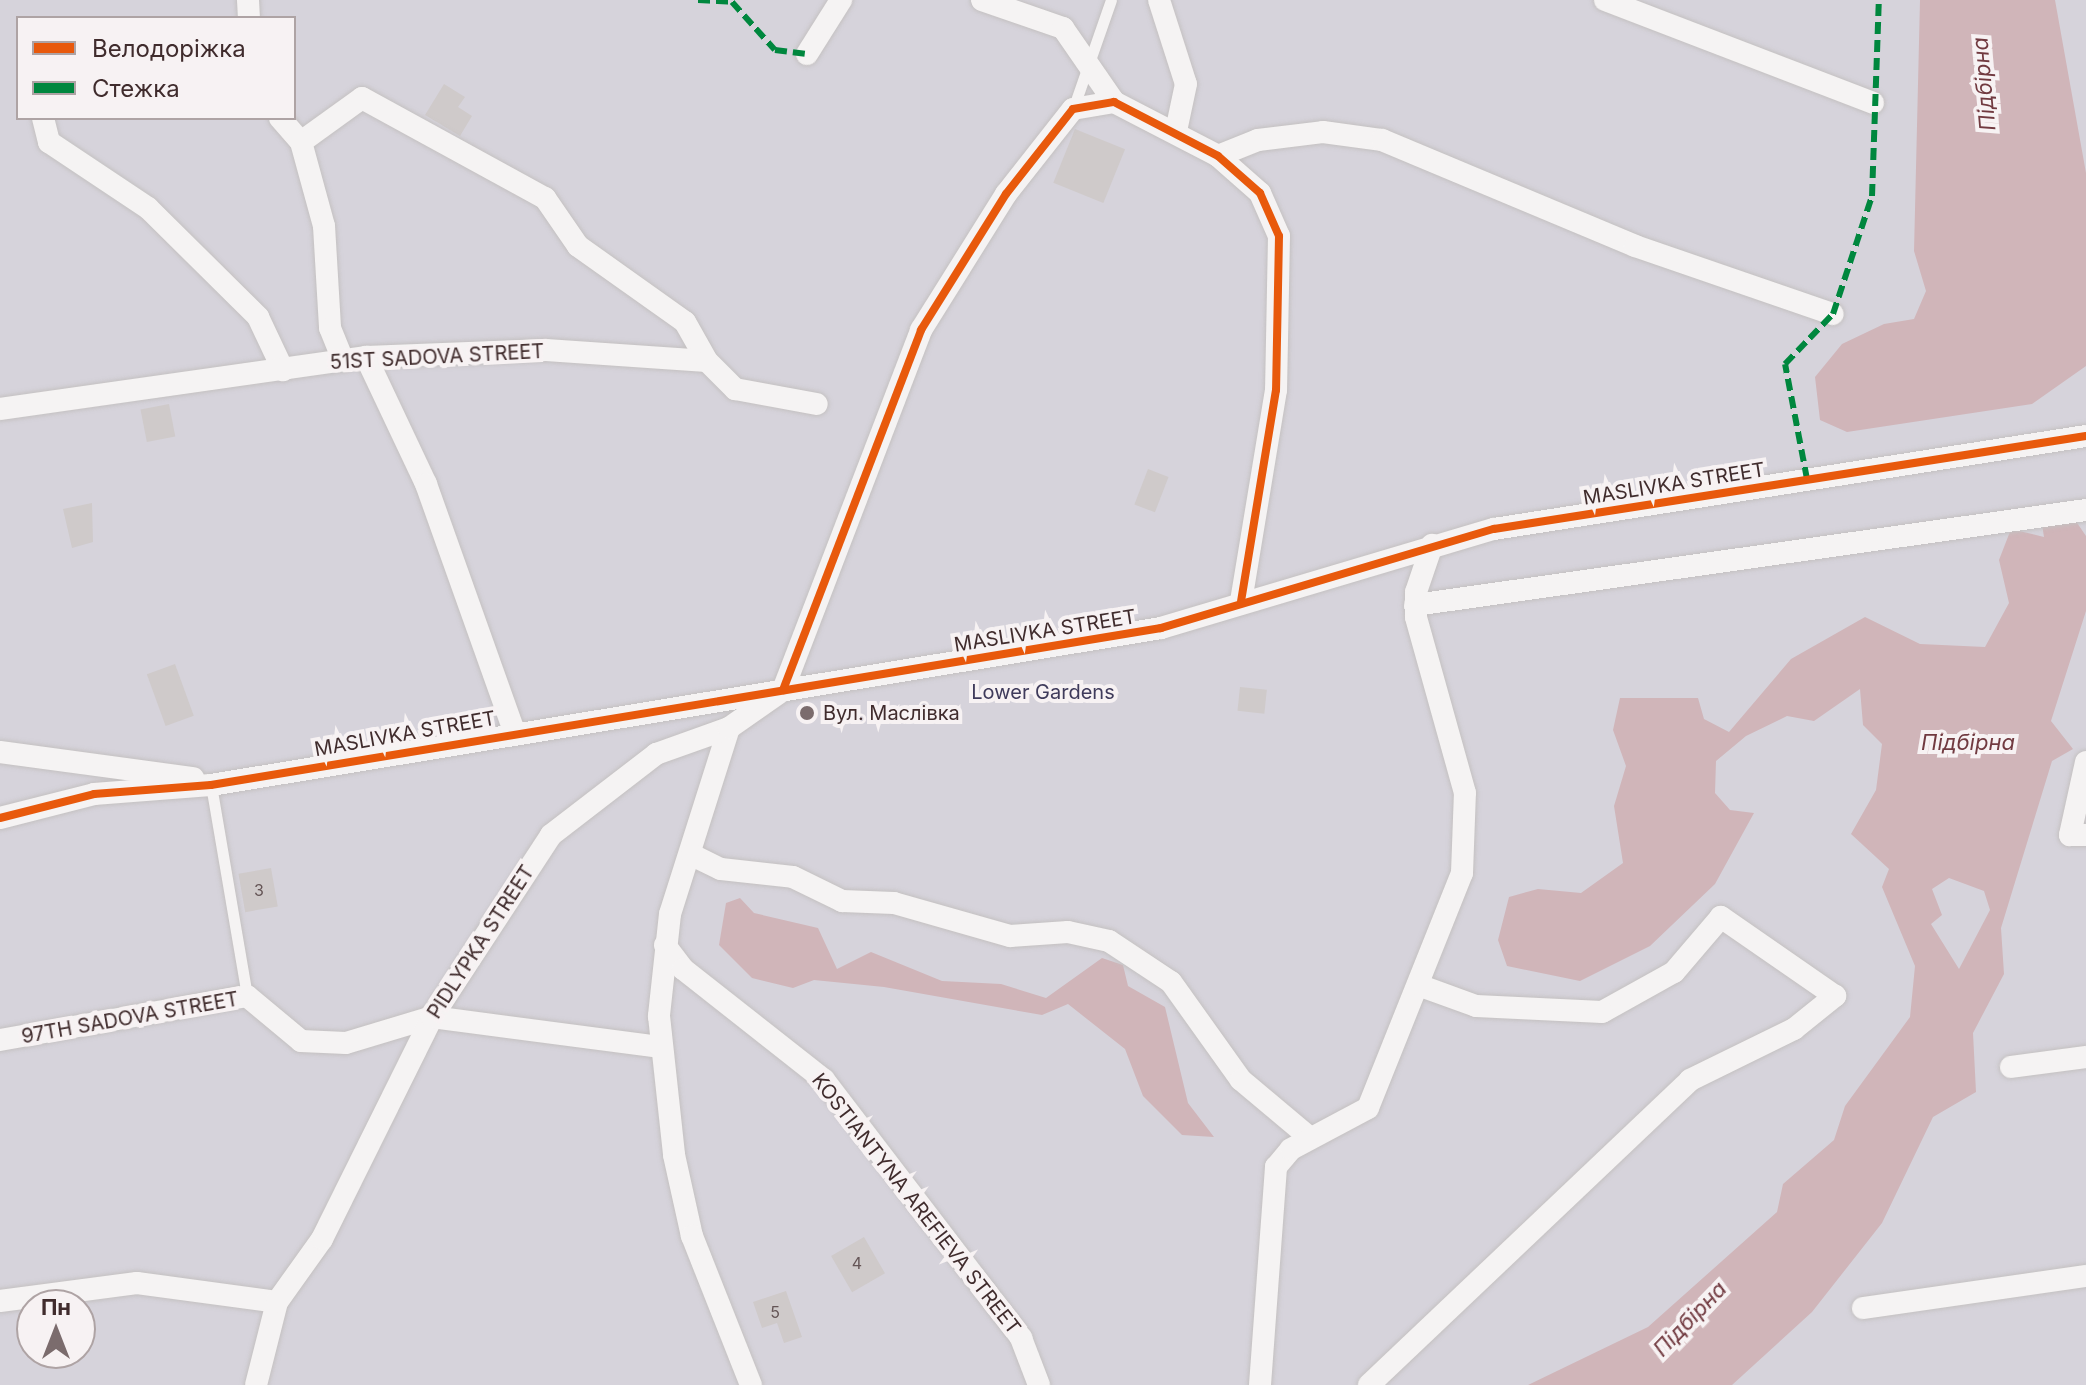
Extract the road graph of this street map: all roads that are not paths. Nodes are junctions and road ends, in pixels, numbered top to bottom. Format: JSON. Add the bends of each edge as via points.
{"nodes":[{"id":1,"x":841,"y":0,"type":"edge"},
{"id":2,"x":982,"y":0,"type":"edge"},
{"id":3,"x":1111,"y":0,"type":"edge"},
{"id":4,"x":1159,"y":0,"type":"edge"},
{"id":5,"x":1605,"y":0,"type":"edge"},
{"id":6,"x":807,"y":54,"type":"dead end"},
{"id":7,"x":1087,"y":63,"type":"junction"},
{"id":8,"x":1114,"y":102,"type":"junction"},
{"id":9,"x":1873,"y":103,"type":"dead end"},
{"id":10,"x":1073,"y":109,"type":"junction"},
{"id":11,"x":44,"y":120,"type":"edge"},
{"id":12,"x":282,"y":120,"type":"edge"},
{"id":13,"x":1176,"y":131,"type":"junction"},
{"id":14,"x":301,"y":142,"type":"junction"},
{"id":15,"x":1218,"y":156,"type":"junction"},
{"id":16,"x":1833,"y":314,"type":"dead end"},
{"id":17,"x":366,"y":357,"type":"junction"},
{"id":18,"x":343,"y":361,"type":"junction"},
{"id":19,"x":707,"y":361,"type":"junction"},
{"id":20,"x":283,"y":370,"type":"junction"},
{"id":21,"x":817,"y":404,"type":"dead end"},
{"id":22,"x":0,"y":409,"type":"edge"},
{"id":23,"x":2086,"y":436,"type":"edge"},
{"id":24,"x":2086,"y":510,"type":"edge"},
{"id":25,"x":1432,"y":545,"type":"junction"},
{"id":26,"x":1241,"y":601,"type":"junction"},
{"id":27,"x":1415,"y":605,"type":"junction"},
{"id":28,"x":783,"y":690,"type":"junction"},
{"id":29,"x":729,"y":728,"type":"junction"},
{"id":30,"x":514,"y":731,"type":"junction"},
{"id":31,"x":0,"y":752,"type":"edge"},
{"id":32,"x":54,"y":759,"type":"junction"},
{"id":33,"x":2086,"y":762,"type":"edge"},
{"id":34,"x":211,"y":785,"type":"junction"},
{"id":35,"x":69,"y":801,"type":"junction"},
{"id":36,"x":0,"y":818,"type":"edge"},
{"id":37,"x":2078,"y":835,"type":"edge"},
{"id":38,"x":692,"y":855,"type":"junction"},
{"id":39,"x":665,"y":945,"type":"junction"},
{"id":40,"x":1421,"y":986,"type":"junction"},
{"id":41,"x":247,"y":996,"type":"junction"},
{"id":42,"x":432,"y":1017,"type":"junction"},
{"id":43,"x":0,"y":1040,"type":"edge"},
{"id":44,"x":661,"y":1047,"type":"junction"},
{"id":45,"x":2086,"y":1057,"type":"edge"},
{"id":46,"x":2011,"y":1067,"type":"dead end"},
{"id":47,"x":1301,"y":1143,"type":"junction"},
{"id":48,"x":2086,"y":1276,"type":"edge"},
{"id":49,"x":0,"y":1301,"type":"edge"},
{"id":50,"x":277,"y":1302,"type":"junction"},
{"id":51,"x":1863,"y":1308,"type":"dead end"},
{"id":52,"x":256,"y":1385,"type":"edge"},
{"id":53,"x":751,"y":1385,"type":"edge"},
{"id":54,"x":1039,"y":1385,"type":"edge"},
{"id":55,"x":1260,"y":1385,"type":"edge"},
{"id":56,"x":1369,"y":1385,"type":"edge"}],
"edges":[{"from":1,"to":6,"type":"street"},
{"from":2,"to":7,"type":"street","via":[[1063,28]]},
{"from":3,"to":7,"type":"lane"},
{"from":4,"to":13,"type":"street","via":[[1186,84]]},
{"from":5,"to":9,"type":"street"},
{"from":7,"to":8,"type":"street"},
{"from":7,"to":10,"type":"lane"},
{"from":8,"to":10,"type":"street"},
{"from":8,"to":13,"type":"street"},
{"from":10,"to":28,"type":"street","via":[[1006,194],[921,330]]},
{"from":11,"to":20,"type":"street","via":[[49,142],[148,208],[258,317]]},
{"from":12,"to":14,"type":"street"},
{"from":13,"to":15,"type":"street"},
{"from":14,"to":18,"type":"street","via":[[324,226],[330,328]]},
{"from":14,"to":19,"type":"street","via":[[362,98],[545,198],[578,246],[685,322]]},
{"from":15,"to":16,"type":"street","via":[[1258,140],[1323,132],[1382,140],[1635,246]]},
{"from":15,"to":26,"type":"street","via":[[1260,193],[1279,236],[1283,279],[1276,390]]},
{"from":17,"to":18,"type":"street","name":"51ST SADOVA STREET"},
{"from":17,"to":19,"type":"street","name":"51ST SADOVA STREET","via":[[546,350]]},
{"from":17,"to":30,"type":"street","via":[[426,484]]},
{"from":18,"to":20,"type":"street","name":"51ST SADOVA STREET"},
{"from":19,"to":21,"type":"street","via":[[735,389]]},
{"from":20,"to":22,"type":"street","name":"51ST SADOVA STREET"},
{"from":23,"to":25,"type":"street","name":"MASLIVKA STREET","via":[[1573,515]]},
{"from":24,"to":27,"type":"street","via":[[2044,510]]},
{"from":25,"to":26,"type":"street","name":"MASLIVKA STREET"},
{"from":25,"to":27,"type":"street"},
{"from":26,"to":28,"type":"street","name":"MASLIVKA STREET","via":[[1161,628]]},
{"from":27,"to":40,"type":"street","via":[[1465,793],[1467,828],[1462,873]]},
{"from":28,"to":29,"type":"street","name":"PIDLYPKA STREET"},
{"from":28,"to":30,"type":"street","name":"MASLIVKA STREET"},
{"from":29,"to":38,"type":"street"},
{"from":29,"to":42,"type":"street","name":"PIDLYPKA STREET","via":[[656,754],[551,835]]},
{"from":30,"to":34,"type":"street","name":"MASLIVKA STREET"},
{"from":31,"to":32,"type":"street"},
{"from":32,"to":34,"type":"street"},
{"from":32,"to":35,"type":"street","via":[[74,779]]},
{"from":33,"to":37,"type":"street"},
{"from":34,"to":35,"type":"street","name":"MASLIVKA STREET"},
{"from":34,"to":41,"type":"lane"},
{"from":35,"to":36,"type":"street","name":"MASLIVKA STREET"},
{"from":38,"to":39,"type":"street"},
{"from":38,"to":47,"type":"street","via":[[721,869],[793,877],[842,901],[894,903],[1010,936],[1068,932],[1109,941],[1171,982],[1241,1080]]},
{"from":39,"to":44,"type":"street"},
{"from":39,"to":54,"type":"street","name":"KOSTIANTYNA AREFIEVA STREET","via":[[683,969],[824,1080],[1021,1338]]},
{"from":40,"to":47,"type":"street","via":[[1368,1108]]},
{"from":40,"to":56,"type":"street","via":[[1476,1006],[1602,1012],[1674,972],[1721,917],[1835,996],[1794,1029],[1690,1080]]},
{"from":41,"to":42,"type":"street","name":"97TH SADOVA STREET","via":[[301,1041],[346,1043]]},
{"from":41,"to":43,"type":"street","name":"97TH SADOVA STREET"},
{"from":42,"to":44,"type":"street"},
{"from":42,"to":50,"type":"street","name":"PIDLYPKA STREET","via":[[322,1239]]},
{"from":44,"to":53,"type":"street","via":[[692,1236]]},
{"from":45,"to":46,"type":"street"},
{"from":47,"to":55,"type":"street","via":[[1276,1167]]},
{"from":48,"to":51,"type":"street"},
{"from":49,"to":50,"type":"street","via":[[137,1283]]},
{"from":50,"to":52,"type":"street","name":"PIDLYPKA STREET"}]}
